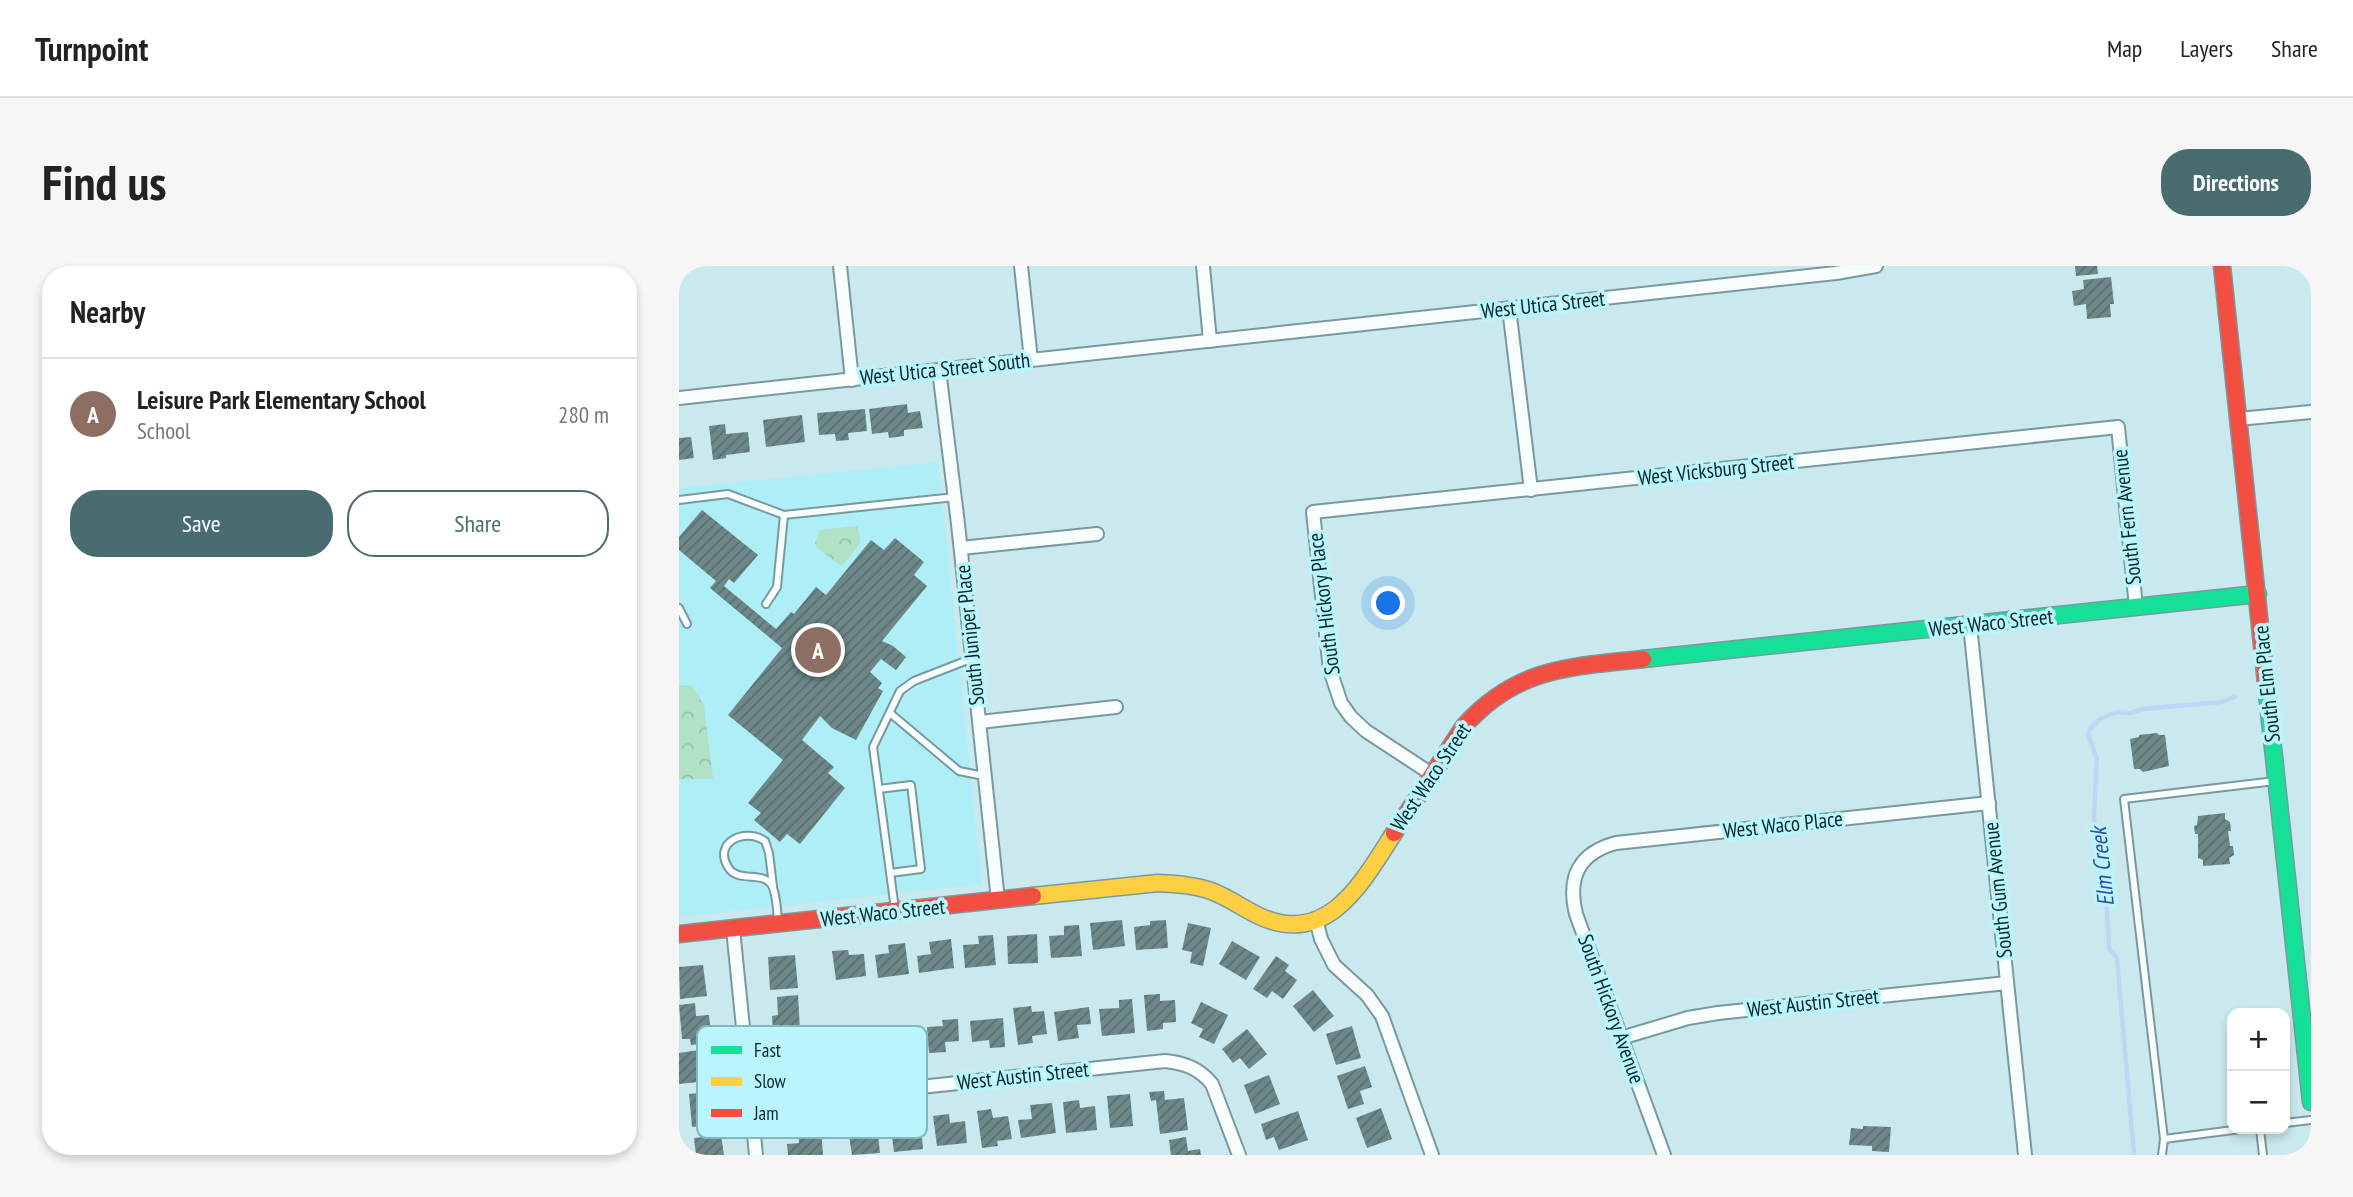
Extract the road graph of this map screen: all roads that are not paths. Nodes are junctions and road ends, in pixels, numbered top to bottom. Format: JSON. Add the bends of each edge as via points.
{"nodes":[{"id":1,"x":840,"y":266,"type":"edge"},
{"id":2,"x":1021,"y":266,"type":"edge"},
{"id":3,"x":1203,"y":266,"type":"edge"},
{"id":4,"x":1876,"y":266,"type":"edge"},
{"id":5,"x":2222,"y":266,"type":"edge"},
{"id":6,"x":1836,"y":270,"type":"edge"},
{"id":7,"x":1509,"y":308,"type":"junction"},
{"id":8,"x":1210,"y":341,"type":"junction"},
{"id":9,"x":1031,"y":360,"type":"junction"},
{"id":10,"x":939,"y":370,"type":"junction"},
{"id":11,"x":852,"y":380,"type":"junction"},
{"id":12,"x":679,"y":398,"type":"edge"},
{"id":13,"x":2311,"y":412,"type":"edge"},
{"id":14,"x":2238,"y":419,"type":"junction"},
{"id":15,"x":2118,"y":427,"type":"joint"},
{"id":16,"x":1531,"y":490,"type":"junction"},
{"id":17,"x":955,"y":497,"type":"junction"},
{"id":18,"x":679,"y":500,"type":"edge"},
{"id":19,"x":1313,"y":512,"type":"joint"},
{"id":20,"x":784,"y":515,"type":"junction"},
{"id":21,"x":1097,"y":534,"type":"dead end"},
{"id":22,"x":961,"y":548,"type":"junction"},
{"id":23,"x":2258,"y":594,"type":"junction"},
{"id":24,"x":766,"y":604,"type":"dead end"},
{"id":25,"x":2136,"y":607,"type":"junction"},
{"id":26,"x":679,"y":608,"type":"edge"},
{"id":27,"x":687,"y":624,"type":"dead end"},
{"id":28,"x":1970,"y":625,"type":"junction"},
{"id":29,"x":973,"y":658,"type":"junction"},
{"id":30,"x":1116,"y":707,"type":"dead end"},
{"id":31,"x":890,"y":713,"type":"junction"},
{"id":32,"x":980,"y":722,"type":"junction"},
{"id":33,"x":1433,"y":775,"type":"junction"},
{"id":34,"x":985,"y":776,"type":"junction"},
{"id":35,"x":2277,"y":781,"type":"junction"},
{"id":36,"x":879,"y":789,"type":"junction"},
{"id":37,"x":1989,"y":803,"type":"junction"},
{"id":38,"x":1582,"y":862,"type":"joint"},
{"id":39,"x":890,"y":873,"type":"junction"},
{"id":40,"x":773,"y":886,"type":"junction"},
{"id":41,"x":998,"y":900,"type":"junction"},
{"id":42,"x":895,"y":911,"type":"junction"},
{"id":43,"x":1316,"y":919,"type":"junction"},
{"id":44,"x":778,"y":924,"type":"junction"},
{"id":45,"x":733,"y":929,"type":"junction"},
{"id":46,"x":679,"y":934,"type":"edge"},
{"id":47,"x":2007,"y":983,"type":"junction"},
{"id":48,"x":743,"y":1026,"type":"edge"},
{"id":49,"x":1621,"y":1038,"type":"junction"},
{"id":50,"x":927,"y":1086,"type":"edge"},
{"id":51,"x":2311,"y":1102,"type":"edge"},
{"id":52,"x":2311,"y":1120,"type":"edge"},
{"id":53,"x":2290,"y":1122,"type":"edge"},
{"id":54,"x":2227,"y":1131,"type":"edge"},
{"id":55,"x":2261,"y":1134,"type":"edge"},
{"id":56,"x":2164,"y":1139,"type":"junction"},
{"id":57,"x":1240,"y":1155,"type":"edge"},
{"id":58,"x":1432,"y":1155,"type":"edge"},
{"id":59,"x":1664,"y":1155,"type":"edge"},
{"id":60,"x":2025,"y":1155,"type":"edge"},
{"id":61,"x":2162,"y":1155,"type":"edge"},
{"id":62,"x":2263,"y":1155,"type":"edge"}],
"edges":[{"from":1,"to":11,"type":"street"},
{"from":2,"to":9,"type":"street"},
{"from":3,"to":8,"type":"street"},
{"from":4,"to":6,"type":"street","name":"West Utica Street"},
{"from":5,"to":14,"type":"street","name":"South Elm Place"},
{"from":6,"to":7,"type":"street","name":"West Utica Street"},
{"from":7,"to":8,"type":"street","name":"West Utica Street"},
{"from":7,"to":16,"type":"street"},
{"from":8,"to":9,"type":"street","name":"West Utica Street South"},
{"from":9,"to":10,"type":"street","name":"West Utica Street South"},
{"from":10,"to":11,"type":"street","name":"West Utica Street South"},
{"from":10,"to":17,"type":"street","name":"South Juniper Place"},
{"from":11,"to":12,"type":"street","name":"West Utica Street South"},
{"from":13,"to":14,"type":"street"},
{"from":14,"to":23,"type":"street","name":"South Elm Place"},
{"from":15,"to":16,"type":"street","name":"West Vicksburg Street"},
{"from":15,"to":25,"type":"street","name":"South Fern Avenue"},
{"from":16,"to":19,"type":"street","name":"West Vicksburg Street"},
{"from":17,"to":20,"type":"lane"},
{"from":17,"to":22,"type":"street","name":"South Juniper Place"},
{"from":18,"to":20,"type":"lane","via":[[728,494]]},
{"from":19,"to":33,"type":"street","name":"South Hickory Place","via":[[1330,670],[1341,703],[1366,731]]},
{"from":20,"to":24,"type":"lane","via":[[777,587]]},
{"from":21,"to":22,"type":"street"},
{"from":22,"to":29,"type":"street","name":"South Juniper Place"},
{"from":23,"to":25,"type":"street","name":"West Waco Street"},
{"from":23,"to":35,"type":"street","name":"South Elm Place"},
{"from":25,"to":28,"type":"street","name":"West Waco Street"},
{"from":26,"to":27,"type":"lane"},
{"from":28,"to":33,"type":"street","name":"West Waco Street","via":[[1536,674],[1479,707]]},
{"from":28,"to":37,"type":"street","name":"South Gum Avenue"},
{"from":29,"to":31,"type":"lane","via":[[914,681],[900,691]]},
{"from":29,"to":32,"type":"street","name":"South Juniper Place"},
{"from":30,"to":32,"type":"street"},
{"from":31,"to":34,"type":"lane","via":[[959,771]]},
{"from":31,"to":36,"type":"lane","via":[[873,747]]},
{"from":32,"to":34,"type":"street","name":"South Juniper Place"},
{"from":33,"to":43,"type":"street","name":"West Waco Street","via":[[1356,891],[1338,910]]},
{"from":34,"to":41,"type":"street","name":"South Juniper Place"},
{"from":35,"to":51,"type":"street","name":"South Elm Place"},
{"from":35,"to":56,"type":"lane","via":[[2124,799]]},
{"from":36,"to":39,"type":"lane"},
{"from":36,"to":39,"type":"lane","via":[[911,785],[921,869]]},
{"from":37,"to":38,"type":"street","name":"West Waco Place","via":[[1616,843],[1595,850]]},
{"from":37,"to":47,"type":"street","name":"South Gum Avenue"},
{"from":38,"to":49,"type":"street","name":"South Hickory Avenue","via":[[1573,903]]},
{"from":39,"to":42,"type":"lane"},
{"from":40,"to":40,"type":"lane","via":[[766,879],[737,875],[728,868],[725,853],[734,838],[753,834],[765,841]]},
{"from":40,"to":44,"type":"lane"},
{"from":41,"to":42,"type":"street","name":"West Waco Street"},
{"from":41,"to":43,"type":"street","name":"West Waco Street","via":[[1185,884],[1222,896],[1267,920],[1293,923]]},
{"from":42,"to":44,"type":"street","name":"West Waco Street"},
{"from":43,"to":58,"type":"street","via":[[1334,965],[1382,1016]]},
{"from":44,"to":45,"type":"street","name":"West Waco Street"},
{"from":45,"to":46,"type":"street","name":"West Waco Street"},
{"from":45,"to":48,"type":"street"},
{"from":47,"to":49,"type":"street","name":"West Austin Street","via":[[1718,1013]]},
{"from":47,"to":60,"type":"street","name":"South Gum Avenue"},
{"from":49,"to":59,"type":"street","name":"South Hickory Avenue"},
{"from":50,"to":57,"type":"street","name":"West Austin Street","via":[[1165,1060],[1189,1065],[1212,1084]]},
{"from":52,"to":53,"type":"lane"},
{"from":54,"to":56,"type":"lane"},
{"from":55,"to":62,"type":"lane"},
{"from":56,"to":61,"type":"lane"}]}
